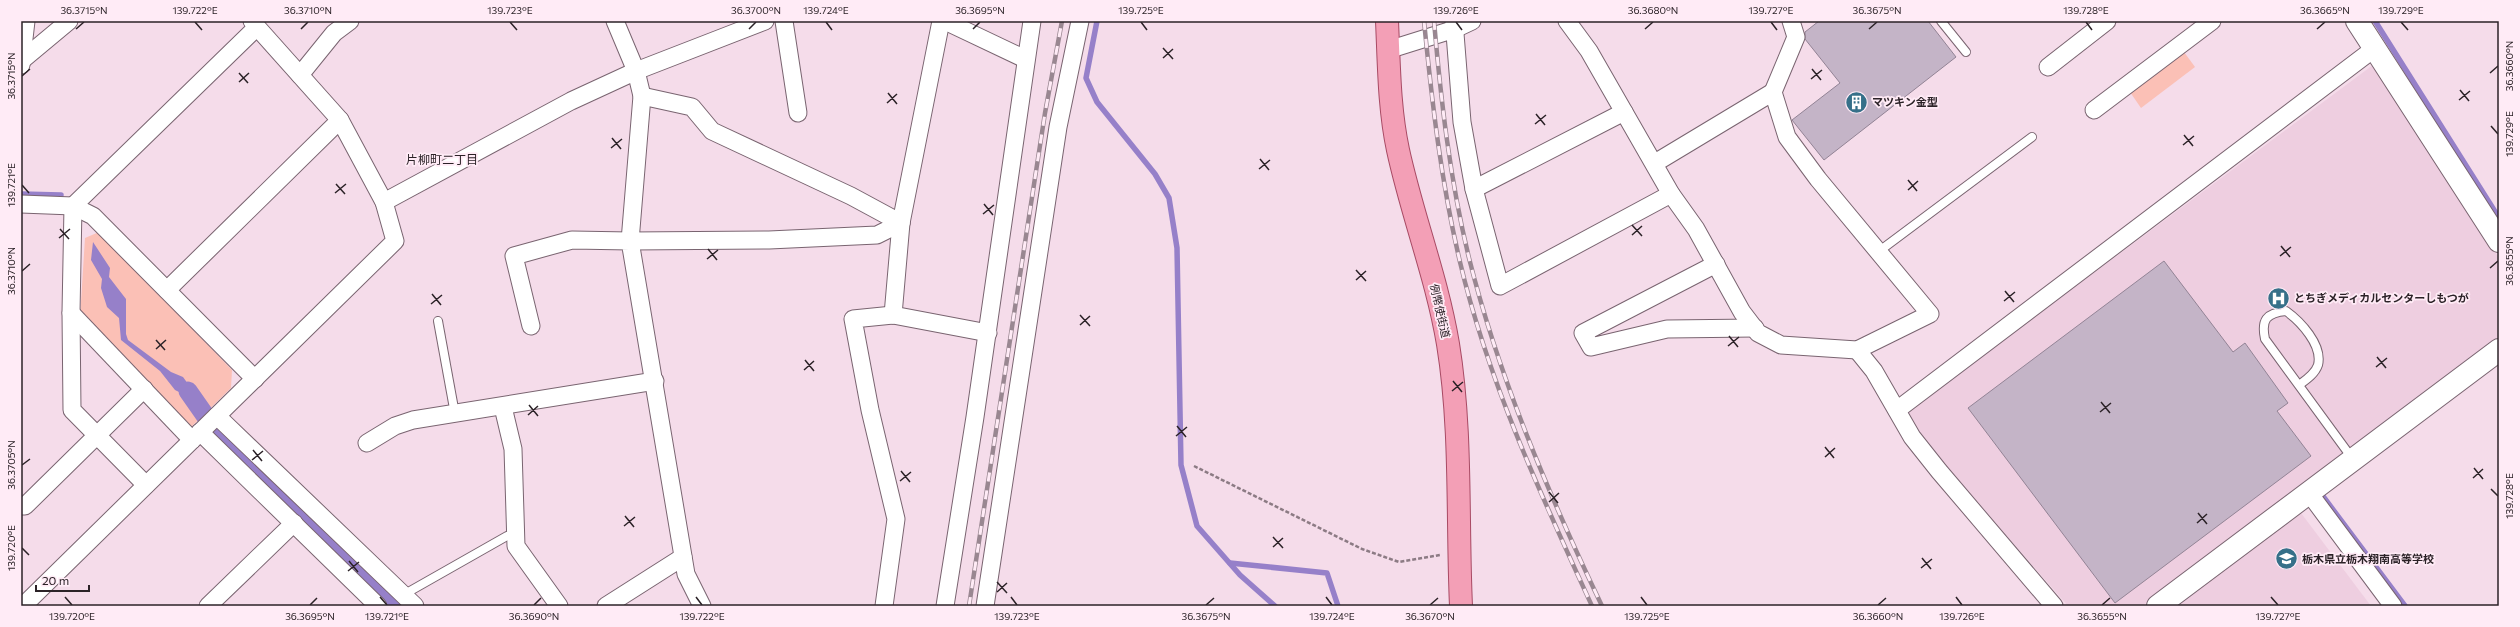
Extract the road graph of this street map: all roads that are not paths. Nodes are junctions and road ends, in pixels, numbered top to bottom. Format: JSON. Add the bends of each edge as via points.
{"nodes":[{"id":1,"x":26,"y":21,"type":"edge"},
{"id":2,"x":69,"y":21,"type":"edge"},
{"id":3,"x":350,"y":21,"type":"edge"},
{"id":4,"x":615,"y":21,"type":"edge"},
{"id":5,"x":765,"y":21,"type":"edge"},
{"id":6,"x":784,"y":21,"type":"edge"},
{"id":7,"x":941,"y":21,"type":"edge"},
{"id":8,"x":945,"y":21,"type":"edge"},
{"id":9,"x":1032,"y":21,"type":"edge"},
{"id":10,"x":1080,"y":21,"type":"edge"},
{"id":11,"x":1387,"y":21,"type":"edge"},
{"id":12,"x":1472,"y":21,"type":"edge"},
{"id":13,"x":1567,"y":21,"type":"edge"},
{"id":14,"x":1791,"y":21,"type":"edge"},
{"id":15,"x":1941,"y":21,"type":"edge"},
{"id":16,"x":2107,"y":21,"type":"edge"},
{"id":17,"x":2212,"y":21,"type":"edge"},
{"id":18,"x":2357,"y":21,"type":"edge"},
{"id":19,"x":254,"y":24,"type":"edge"},
{"id":20,"x":1454,"y":25,"type":"edge"},
{"id":21,"x":2375,"y":48,"type":"junction"},
{"id":22,"x":1388,"y":50,"type":"junction"},
{"id":23,"x":1966,"y":52,"type":"dead end"},
{"id":24,"x":1025,"y":59,"type":"junction"},
{"id":25,"x":21,"y":61,"type":"edge"},
{"id":26,"x":21,"y":65,"type":"edge"},
{"id":27,"x":2048,"y":67,"type":"dead end"},
{"id":28,"x":636,"y":71,"type":"junction"},
{"id":29,"x":300,"y":75,"type":"junction"},
{"id":30,"x":1773,"y":92,"type":"junction"},
{"id":31,"x":642,"y":96,"type":"junction"},
{"id":32,"x":2094,"y":110,"type":"dead end"},
{"id":33,"x":1624,"y":112,"type":"junction"},
{"id":34,"x":798,"y":113,"type":"dead end"},
{"id":35,"x":340,"y":120,"type":"junction"},
{"id":36,"x":2032,"y":137,"type":"dead end"},
{"id":37,"x":1655,"y":163,"type":"junction"},
{"id":38,"x":1474,"y":189,"type":"junction"},
{"id":39,"x":1671,"y":194,"type":"junction"},
{"id":40,"x":384,"y":202,"type":"junction"},
{"id":41,"x":21,"y":204,"type":"edge"},
{"id":42,"x":73,"y":206,"type":"junction"},
{"id":43,"x":901,"y":223,"type":"junction"},
{"id":44,"x":630,"y":241,"type":"junction"},
{"id":45,"x":2499,"y":241,"type":"edge"},
{"id":46,"x":1878,"y":252,"type":"junction"},
{"id":47,"x":1716,"y":264,"type":"junction"},
{"id":48,"x":167,"y":290,"type":"junction"},
{"id":49,"x":71,"y":313,"type":"junction"},
{"id":50,"x":893,"y":316,"type":"junction"},
{"id":51,"x":438,"y":321,"type":"dead end"},
{"id":52,"x":531,"y":326,"type":"dead end"},
{"id":53,"x":1755,"y":328,"type":"junction"},
{"id":54,"x":988,"y":333,"type":"junction"},
{"id":55,"x":1856,"y":350,"type":"junction"},
{"id":56,"x":2499,"y":350,"type":"edge"},
{"id":57,"x":255,"y":379,"type":"junction"},
{"id":58,"x":655,"y":381,"type":"junction"},
{"id":59,"x":2299,"y":385,"type":"junction"},
{"id":60,"x":144,"y":389,"type":"junction"},
{"id":61,"x":503,"y":408,"type":"junction"},
{"id":62,"x":1897,"y":410,"type":"junction"},
{"id":63,"x":454,"y":414,"type":"junction"},
{"id":64,"x":217,"y":416,"type":"junction"},
{"id":65,"x":97,"y":435,"type":"junction"},
{"id":66,"x":196,"y":436,"type":"junction"},
{"id":67,"x":368,"y":443,"type":"dead end"},
{"id":68,"x":2353,"y":460,"type":"junction"},
{"id":69,"x":146,"y":485,"type":"junction"},
{"id":70,"x":2309,"y":493,"type":"junction"},
{"id":71,"x":21,"y":506,"type":"edge"},
{"id":72,"x":294,"y":523,"type":"junction"},
{"id":73,"x":516,"y":534,"type":"junction"},
{"id":74,"x":683,"y":557,"type":"junction"},
{"id":75,"x":409,"y":600,"type":"edge"},
{"id":76,"x":22,"y":606,"type":"edge"},
{"id":77,"x":208,"y":606,"type":"edge"},
{"id":78,"x":378,"y":606,"type":"edge"},
{"id":79,"x":388,"y":606,"type":"edge"},
{"id":80,"x":559,"y":606,"type":"edge"},
{"id":81,"x":606,"y":606,"type":"edge"},
{"id":82,"x":702,"y":606,"type":"edge"},
{"id":83,"x":884,"y":606,"type":"edge"},
{"id":84,"x":945,"y":606,"type":"edge"},
{"id":85,"x":985,"y":606,"type":"edge"},
{"id":86,"x":1461,"y":606,"type":"edge"},
{"id":87,"x":2054,"y":606,"type":"edge"},
{"id":88,"x":2158,"y":606,"type":"edge"},
{"id":89,"x":2393,"y":606,"type":"edge"}],
"edges":[{"from":1,"to":25,"type":"street"},
{"from":2,"to":25,"type":"street"},
{"from":3,"to":29,"type":"street","via":[[334,33]]},
{"from":4,"to":28,"type":"street"},
{"from":5,"to":28,"type":"street"},
{"from":6,"to":34,"type":"street"},
{"from":7,"to":43,"type":"street"},
{"from":8,"to":24,"type":"street"},
{"from":9,"to":24,"type":"street"},
{"from":10,"to":85,"type":"street","via":[[1058,127]]},
{"from":11,"to":22,"type":"main road","name":"例幣使街道"},
{"from":12,"to":20,"type":"street"},
{"from":13,"to":33,"type":"street","via":[[1590,51]]},
{"from":14,"to":30,"type":"street","via":[[1796,37]]},
{"from":15,"to":23,"type":"lane"},
{"from":16,"to":27,"type":"street"},
{"from":17,"to":32,"type":"street"},
{"from":18,"to":21,"type":"street"},
{"from":19,"to":29,"type":"street"},
{"from":19,"to":42,"type":"street"},
{"from":20,"to":22,"type":"street"},
{"from":20,"to":38,"type":"street","via":[[1462,122]]},
{"from":21,"to":45,"type":"street"},
{"from":21,"to":62,"type":"street"},
{"from":22,"to":86,"type":"main road","name":"例幣使街道","via":[[1390,99],[1398,150],[1437,292],[1448,344],[1457,451]]},
{"from":24,"to":54,"type":"street"},
{"from":25,"to":26,"type":"street"},
{"from":28,"to":31,"type":"street"},
{"from":28,"to":40,"type":"street","via":[[571,101]]},
{"from":29,"to":35,"type":"street"},
{"from":30,"to":37,"type":"street"},
{"from":30,"to":46,"type":"street","via":[[1787,137]]},
{"from":31,"to":43,"type":"street","via":[[692,108],[712,131],[851,196]]},
{"from":31,"to":44,"type":"street"},
{"from":33,"to":37,"type":"street"},
{"from":33,"to":38,"type":"street"},
{"from":35,"to":40,"type":"street"},
{"from":35,"to":48,"type":"street"},
{"from":36,"to":46,"type":"lane"},
{"from":37,"to":39,"type":"street"},
{"from":38,"to":39,"type":"street","via":[[1500,286]]},
{"from":39,"to":47,"type":"street","via":[[1696,229]]},
{"from":40,"to":57,"type":"street","via":[[396,241]]},
{"from":41,"to":42,"type":"street"},
{"from":42,"to":48,"type":"street","via":[[93,216]]},
{"from":42,"to":49,"type":"street"},
{"from":43,"to":44,"type":"street","via":[[877,235],[769,240]]},
{"from":43,"to":50,"type":"street"},
{"from":44,"to":52,"type":"street","via":[[572,240],[514,256]]},
{"from":44,"to":58,"type":"street"},
{"from":46,"to":55,"type":"street","via":[[1930,314]]},
{"from":47,"to":53,"type":"street","via":[[1742,312]]},
{"from":47,"to":53,"type":"street","via":[[1583,333],[1590,347],[1667,329]]},
{"from":48,"to":57,"type":"street"},
{"from":49,"to":60,"type":"street"},
{"from":49,"to":65,"type":"street","via":[[72,410]]},
{"from":50,"to":54,"type":"street"},
{"from":50,"to":83,"type":"street","via":[[853,319],[870,410],[896,519]]},
{"from":51,"to":63,"type":"lane"},
{"from":53,"to":55,"type":"street","via":[[1758,333],[1781,344]]},
{"from":54,"to":84,"type":"street"},
{"from":55,"to":62,"type":"street","via":[[1874,371]]},
{"from":56,"to":68,"type":"street"},
{"from":57,"to":64,"type":"street"},
{"from":58,"to":61,"type":"street"},
{"from":58,"to":74,"type":"street"},
{"from":59,"to":59,"type":"lane","via":[[2265,339],[2262,326],[2267,317],[2275,312],[2286,311],[2296,318],[2312,339],[2316,349],[2318,364],[2312,374]]},
{"from":59,"to":68,"type":"lane"},
{"from":60,"to":65,"type":"street"},
{"from":60,"to":66,"type":"street"},
{"from":61,"to":63,"type":"street"},
{"from":61,"to":73,"type":"street","via":[[513,449]]},
{"from":62,"to":87,"type":"street","via":[[1912,437],[1939,472]]},
{"from":63,"to":67,"type":"street","via":[[401,424]]},
{"from":64,"to":66,"type":"street"},
{"from":64,"to":75,"type":"street"},
{"from":65,"to":69,"type":"street"},
{"from":65,"to":71,"type":"street","via":[[25,506]]},
{"from":66,"to":69,"type":"street"},
{"from":66,"to":72,"type":"street"},
{"from":68,"to":70,"type":"street"},
{"from":69,"to":76,"type":"street"},
{"from":70,"to":88,"type":"street"},
{"from":70,"to":89,"type":"street"},
{"from":72,"to":77,"type":"street"},
{"from":72,"to":78,"type":"street"},
{"from":73,"to":75,"type":"lane","via":[[500,540]]},
{"from":73,"to":80,"type":"street","via":[[516,546],[520,553]]},
{"from":74,"to":81,"type":"street"},
{"from":74,"to":82,"type":"street","via":[[686,574]]},
{"from":75,"to":79,"type":"street"}]}
